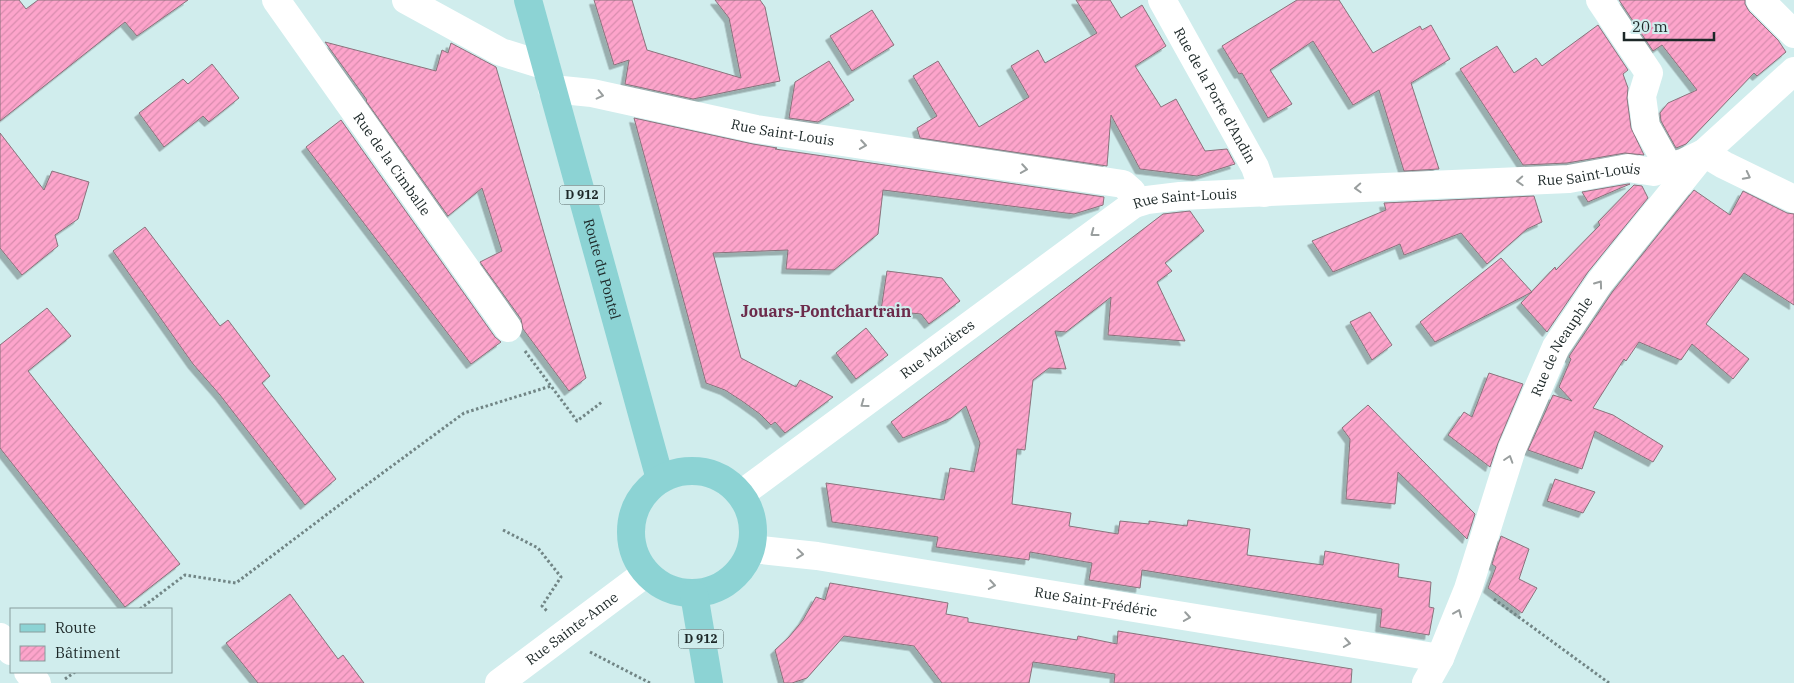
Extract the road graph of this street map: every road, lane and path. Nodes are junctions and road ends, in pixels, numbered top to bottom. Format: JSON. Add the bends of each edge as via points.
{"nodes":[{"id":1,"x":276,"y":0,"type":"edge"},
{"id":2,"x":406,"y":0,"type":"edge"},
{"id":3,"x":528,"y":0,"type":"edge"},
{"id":4,"x":1162,"y":0,"type":"edge"},
{"id":5,"x":1600,"y":0,"type":"edge"},
{"id":6,"x":1760,"y":0,"type":"edge"},
{"id":7,"x":1794,"y":34,"type":"edge"},
{"id":8,"x":1794,"y":71,"type":"edge"},
{"id":9,"x":549,"y":78,"type":"junction"},
{"id":10,"x":1704,"y":153,"type":"junction"},
{"id":11,"x":1669,"y":167,"type":"junction"},
{"id":12,"x":1264,"y":193,"type":"junction"},
{"id":13,"x":1794,"y":199,"type":"edge"},
{"id":14,"x":1134,"y":204,"type":"junction"},
{"id":15,"x":508,"y":328,"type":"joint"},
{"id":16,"x":551,"y":386,"type":"junction"},
{"id":17,"x":602,"y":402,"type":"dead end"},
{"id":18,"x":660,"y":479,"type":"junction"},
{"id":19,"x":741,"y":494,"type":"junction"},
{"id":20,"x":503,"y":530,"type":"dead end"},
{"id":21,"x":752,"y":549,"type":"junction"},
{"id":22,"x":646,"y":573,"type":"junction"},
{"id":23,"x":1468,"y":589,"type":"junction"},
{"id":24,"x":694,"y":594,"type":"junction"},
{"id":25,"x":141,"y":608,"type":"edge"},
{"id":26,"x":553,"y":616,"type":"dead end"},
{"id":27,"x":0,"y":637,"type":"edge"},
{"id":28,"x":584,"y":649,"type":"dead end"},
{"id":29,"x":10,"y":650,"type":"edge"},
{"id":30,"x":1440,"y":658,"type":"junction"},
{"id":31,"x":29,"y":673,"type":"edge"},
{"id":32,"x":37,"y":683,"type":"edge"},
{"id":33,"x":499,"y":683,"type":"edge"},
{"id":34,"x":650,"y":683,"type":"edge"},
{"id":35,"x":709,"y":683,"type":"edge"},
{"id":36,"x":1426,"y":683,"type":"edge"},
{"id":37,"x":1609,"y":683,"type":"edge"}],
"edges":[{"from":1,"to":15,"type":"street","name":"Rue de la Cimballe"},
{"from":2,"to":9,"type":"street","name":"Rue Saint-Louis"},
{"from":3,"to":9,"type":"main road","name":"Route du Pontel","number":"D 912"},
{"from":4,"to":12,"type":"street","name":"Rue de la Porte d'Andin","via":[[1255,167]]},
{"from":5,"to":11,"type":"street","via":[[1649,73],[1642,96],[1646,126]]},
{"from":6,"to":7,"type":"street"},
{"from":8,"to":10,"type":"street","name":"Rue de Neauphle"},
{"from":9,"to":14,"type":"street","name":"Rue Saint-Louis","one_way":true,"via":[[592,93],[756,129],[1122,184],[1132,192]]},
{"from":9,"to":18,"type":"main road","name":"Route du Pontel","number":"D 912"},
{"from":10,"to":11,"type":"street","name":"Rue Saint-Louis"},
{"from":10,"to":13,"type":"street","one_way":true},
{"from":23,"to":10,"type":"street","name":"Rue de Neauphle","one_way":true,"via":[[1512,449],[1556,348],[1600,282]]},
{"from":11,"to":12,"type":"street","name":"Rue Saint-Louis","one_way":true,"via":[[1654,172],[1628,168],[1569,178]]},
{"from":12,"to":14,"type":"street","name":"Rue Saint-Louis","via":[[1180,196]]},
{"from":14,"to":19,"type":"street","name":"Rue Mazières","one_way":true},
{"from":15,"to":16,"type":"path"},
{"from":16,"to":17,"type":"path","via":[[578,421]]},
{"from":16,"to":25,"type":"path","via":[[464,413],[236,583],[186,575]]},
{"from":18,"to":19,"type":"main road","via":[[676,472],[694,470],[728,482]]},
{"from":18,"to":22,"type":"main road","via":[[646,490],[631,523],[633,550]]},
{"from":19,"to":21,"type":"main road","via":[[750,511],[754,530]]},
{"from":20,"to":26,"type":"path","via":[[538,548],[562,577],[542,606]]},
{"from":21,"to":24,"type":"main road","via":[[744,567],[730,581],[713,590]]},
{"from":21,"to":30,"type":"street","name":"Rue Saint-Frédéric","one_way":true,"via":[[817,556]]},
{"from":22,"to":24,"type":"main road","via":[[660,585],[676,592]]},
{"from":22,"to":33,"type":"street","name":"Rue Sainte-Anne"},
{"from":30,"to":23,"type":"street","name":"Rue de Neauphle","one_way":true},
{"from":23,"to":37,"type":"path","via":[[1490,596]]},
{"from":24,"to":35,"type":"main road","number":"D 912"},
{"from":27,"to":29,"type":"street"},
{"from":28,"to":34,"type":"path"},
{"from":30,"to":36,"type":"street","name":"Rue de Neauphle"},
{"from":31,"to":32,"type":"street"}]}
